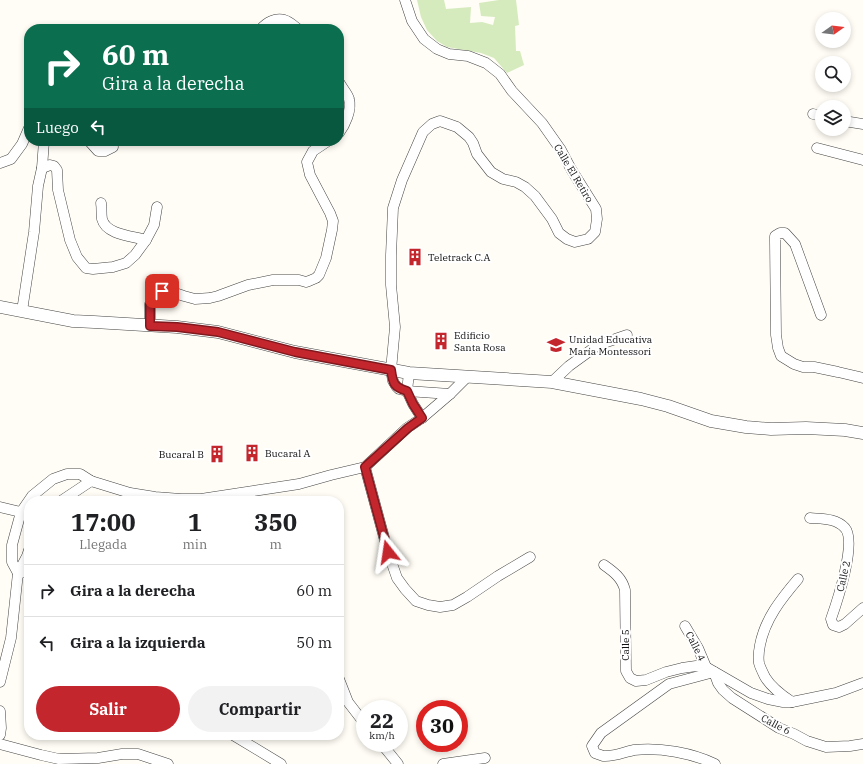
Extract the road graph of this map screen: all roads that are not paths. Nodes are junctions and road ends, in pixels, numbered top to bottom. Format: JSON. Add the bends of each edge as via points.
{"nodes":[{"id":1,"x":405,"y":0,"type":"edge"},
{"id":2,"x":266,"y":24,"type":"edge"},
{"id":3,"x":291,"y":24,"type":"edge"},
{"id":4,"x":344,"y":90,"type":"edge"},
{"id":5,"x":851,"y":121,"type":"edge"},
{"id":6,"x":863,"y":124,"type":"edge"},
{"id":7,"x":344,"y":126,"type":"edge"},
{"id":8,"x":24,"y":139,"type":"edge"},
{"id":9,"x":44,"y":146,"type":"edge"},
{"id":10,"x":94,"y":146,"type":"edge"},
{"id":11,"x":320,"y":146,"type":"edge"},
{"id":12,"x":113,"y":147,"type":"dead end"},
{"id":13,"x":817,"y":148,"type":"dead end"},
{"id":14,"x":863,"y":160,"type":"edge"},
{"id":15,"x":0,"y":163,"type":"edge"},
{"id":16,"x":42,"y":168,"type":"junction"},
{"id":17,"x":101,"y":203,"type":"dead end"},
{"id":18,"x":157,"y":207,"type":"dead end"},
{"id":19,"x":146,"y":240,"type":"junction"},
{"id":20,"x":0,"y":307,"type":"edge"},
{"id":21,"x":22,"y":311,"type":"junction"},
{"id":22,"x":821,"y":315,"type":"dead end"},
{"id":23,"x":150,"y":326,"type":"junction"},
{"id":24,"x":627,"y":335,"type":"dead end"},
{"id":25,"x":391,"y":370,"type":"junction"},
{"id":26,"x":409,"y":373,"type":"junction"},
{"id":27,"x":861,"y":375,"type":"edge"},
{"id":28,"x":467,"y":377,"type":"junction"},
{"id":29,"x":552,"y":382,"type":"junction"},
{"id":30,"x":407,"y":391,"type":"junction"},
{"id":31,"x":450,"y":394,"type":"junction"},
{"id":32,"x":422,"y":418,"type":"junction"},
{"id":33,"x":863,"y":433,"type":"edge"},
{"id":34,"x":365,"y":467,"type":"junction"},
{"id":35,"x":91,"y":481,"type":"junction"},
{"id":36,"x":32,"y":496,"type":"edge"},
{"id":37,"x":68,"y":496,"type":"edge"},
{"id":38,"x":153,"y":496,"type":"edge"},
{"id":39,"x":221,"y":496,"type":"edge"},
{"id":40,"x":0,"y":507,"type":"edge"},
{"id":41,"x":24,"y":513,"type":"edge"},
{"id":42,"x":24,"y":515,"type":"edge"},
{"id":43,"x":810,"y":518,"type":"dead end"},
{"id":44,"x":530,"y":557,"type":"dead end"},
{"id":45,"x":24,"y":562,"type":"edge"},
{"id":46,"x":604,"y":565,"type":"dead end"},
{"id":47,"x":24,"y":572,"type":"edge"},
{"id":48,"x":18,"y":573,"type":"junction"},
{"id":49,"x":798,"y":579,"type":"dead end"},
{"id":50,"x":863,"y":608,"type":"edge"},
{"id":51,"x":685,"y":626,"type":"dead end"},
{"id":52,"x":710,"y":670,"type":"junction"},
{"id":53,"x":0,"y":682,"type":"edge"},
{"id":54,"x":863,"y":683,"type":"edge"},
{"id":55,"x":344,"y":692,"type":"edge"},
{"id":56,"x":792,"y":702,"type":"junction"},
{"id":57,"x":0,"y":712,"type":"edge"},
{"id":58,"x":356,"y":712,"type":"edge"},
{"id":59,"x":0,"y":735,"type":"edge"},
{"id":60,"x":242,"y":740,"type":"edge"},
{"id":61,"x":0,"y":744,"type":"edge"},
{"id":62,"x":863,"y":744,"type":"edge"},
{"id":63,"x":388,"y":752,"type":"edge"},
{"id":64,"x":486,"y":758,"type":"dead end"},
{"id":65,"x":168,"y":764,"type":"edge"},
{"id":66,"x":281,"y":764,"type":"edge"},
{"id":67,"x":398,"y":764,"type":"edge"},
{"id":68,"x":443,"y":764,"type":"edge"},
{"id":69,"x":715,"y":764,"type":"edge"}],
"edges":[{"from":1,"to":25,"type":"street","name":"Calle El Retiro","via":[[412,21],[424,39],[449,54],[468,56],[486,63],[500,74],[542,123],[561,150],[596,210],[597,219],[595,232],[588,239],[575,242],[567,239],[559,233],[552,219],[525,187],[491,172],[477,154],[469,137],[457,127],[440,121],[432,124],[423,132],[393,208],[391,285],[394,327]]},
{"from":2,"to":3,"type":"street","via":[[279,19]]},
{"from":4,"to":7,"type":"street","via":[[350,108]]},
{"from":5,"to":6,"type":"street"},
{"from":8,"to":15,"type":"street","via":[[11,159]]},
{"from":9,"to":16,"type":"street"},
{"from":10,"to":12,"type":"street","via":[[98,150],[106,151]]},
{"from":11,"to":23,"type":"street","via":[[313,151],[308,162],[310,175],[333,221],[328,249],[319,275],[306,282],[261,282],[210,298],[195,299],[170,291],[157,293],[150,304]]},
{"from":13,"to":14,"type":"street"},
{"from":16,"to":19,"type":"street","via":[[50,165],[57,170],[58,190],[70,240],[77,257],[86,268],[113,268],[126,263],[136,256]]},
{"from":16,"to":21,"type":"street"},
{"from":17,"to":19,"type":"street","via":[[102,220],[108,229]]},
{"from":18,"to":19,"type":"street","via":[[154,225]]},
{"from":20,"to":21,"type":"street"},
{"from":21,"to":23,"type":"street","via":[[73,321]]},
{"from":22,"to":27,"type":"street","via":[[795,244],[785,233],[780,233],[775,236],[775,312],[776,335],[781,356],[798,365]]},
{"from":23,"to":25,"type":"street","via":[[218,332],[295,352]]},
{"from":24,"to":29,"type":"street","via":[[598,345],[568,366]]},
{"from":25,"to":26,"type":"street"},
{"from":25,"to":30,"type":"street","via":[[392,381],[399,389]]},
{"from":26,"to":28,"type":"street"},
{"from":26,"to":30,"type":"street"},
{"from":28,"to":29,"type":"street"},
{"from":28,"to":31,"type":"street"},
{"from":29,"to":33,"type":"street","via":[[641,399],[711,421],[746,427],[845,430]]},
{"from":30,"to":31,"type":"street"},
{"from":30,"to":32,"type":"street"},
{"from":31,"to":32,"type":"street"},
{"from":32,"to":34,"type":"street"},
{"from":34,"to":39,"type":"street","via":[[299,484]]},
{"from":34,"to":44,"type":"street","via":[[388,552],[398,578],[416,601],[440,607],[453,605]]},
{"from":35,"to":36,"type":"street","via":[[80,474],[67,474],[53,478]]},
{"from":35,"to":37,"type":"street"},
{"from":35,"to":38,"type":"street","via":[[130,493]]},
{"from":40,"to":41,"type":"street"},
{"from":42,"to":48,"type":"street","via":[[12,545],[12,562]]},
{"from":43,"to":50,"type":"street","name":"Calle 2","via":[[837,522],[849,537],[845,575],[831,619],[832,625],[839,627],[845,624]]},
{"from":45,"to":48,"type":"street"},
{"from":46,"to":52,"type":"street","name":"Calle 5","via":[[619,576],[624,584],[626,671],[630,678],[636,681],[646,680],[666,672],[696,666]]},
{"from":47,"to":48,"type":"street"},
{"from":48,"to":53,"type":"street","via":[[11,638]]},
{"from":49,"to":56,"type":"street","via":[[765,626],[758,651],[759,662],[766,678]]},
{"from":51,"to":52,"type":"street","name":"Calle 4"},
{"from":52,"to":56,"type":"street","via":[[751,693],[768,699]]},
{"from":52,"to":62,"type":"street","name":"Calle 6","via":[[723,690],[732,698],[779,728],[826,747]]},
{"from":52,"to":69,"type":"street","via":[[669,684],[601,733],[592,746],[595,753],[604,756],[634,750],[653,750],[689,754]]},
{"from":54,"to":56,"type":"street"},
{"from":55,"to":58,"type":"street"},
{"from":57,"to":59,"type":"street"},
{"from":60,"to":66,"type":"street"},
{"from":61,"to":65,"type":"street","via":[[59,759],[138,754]]},
{"from":63,"to":67,"type":"street"},
{"from":64,"to":68,"type":"street"}]}
